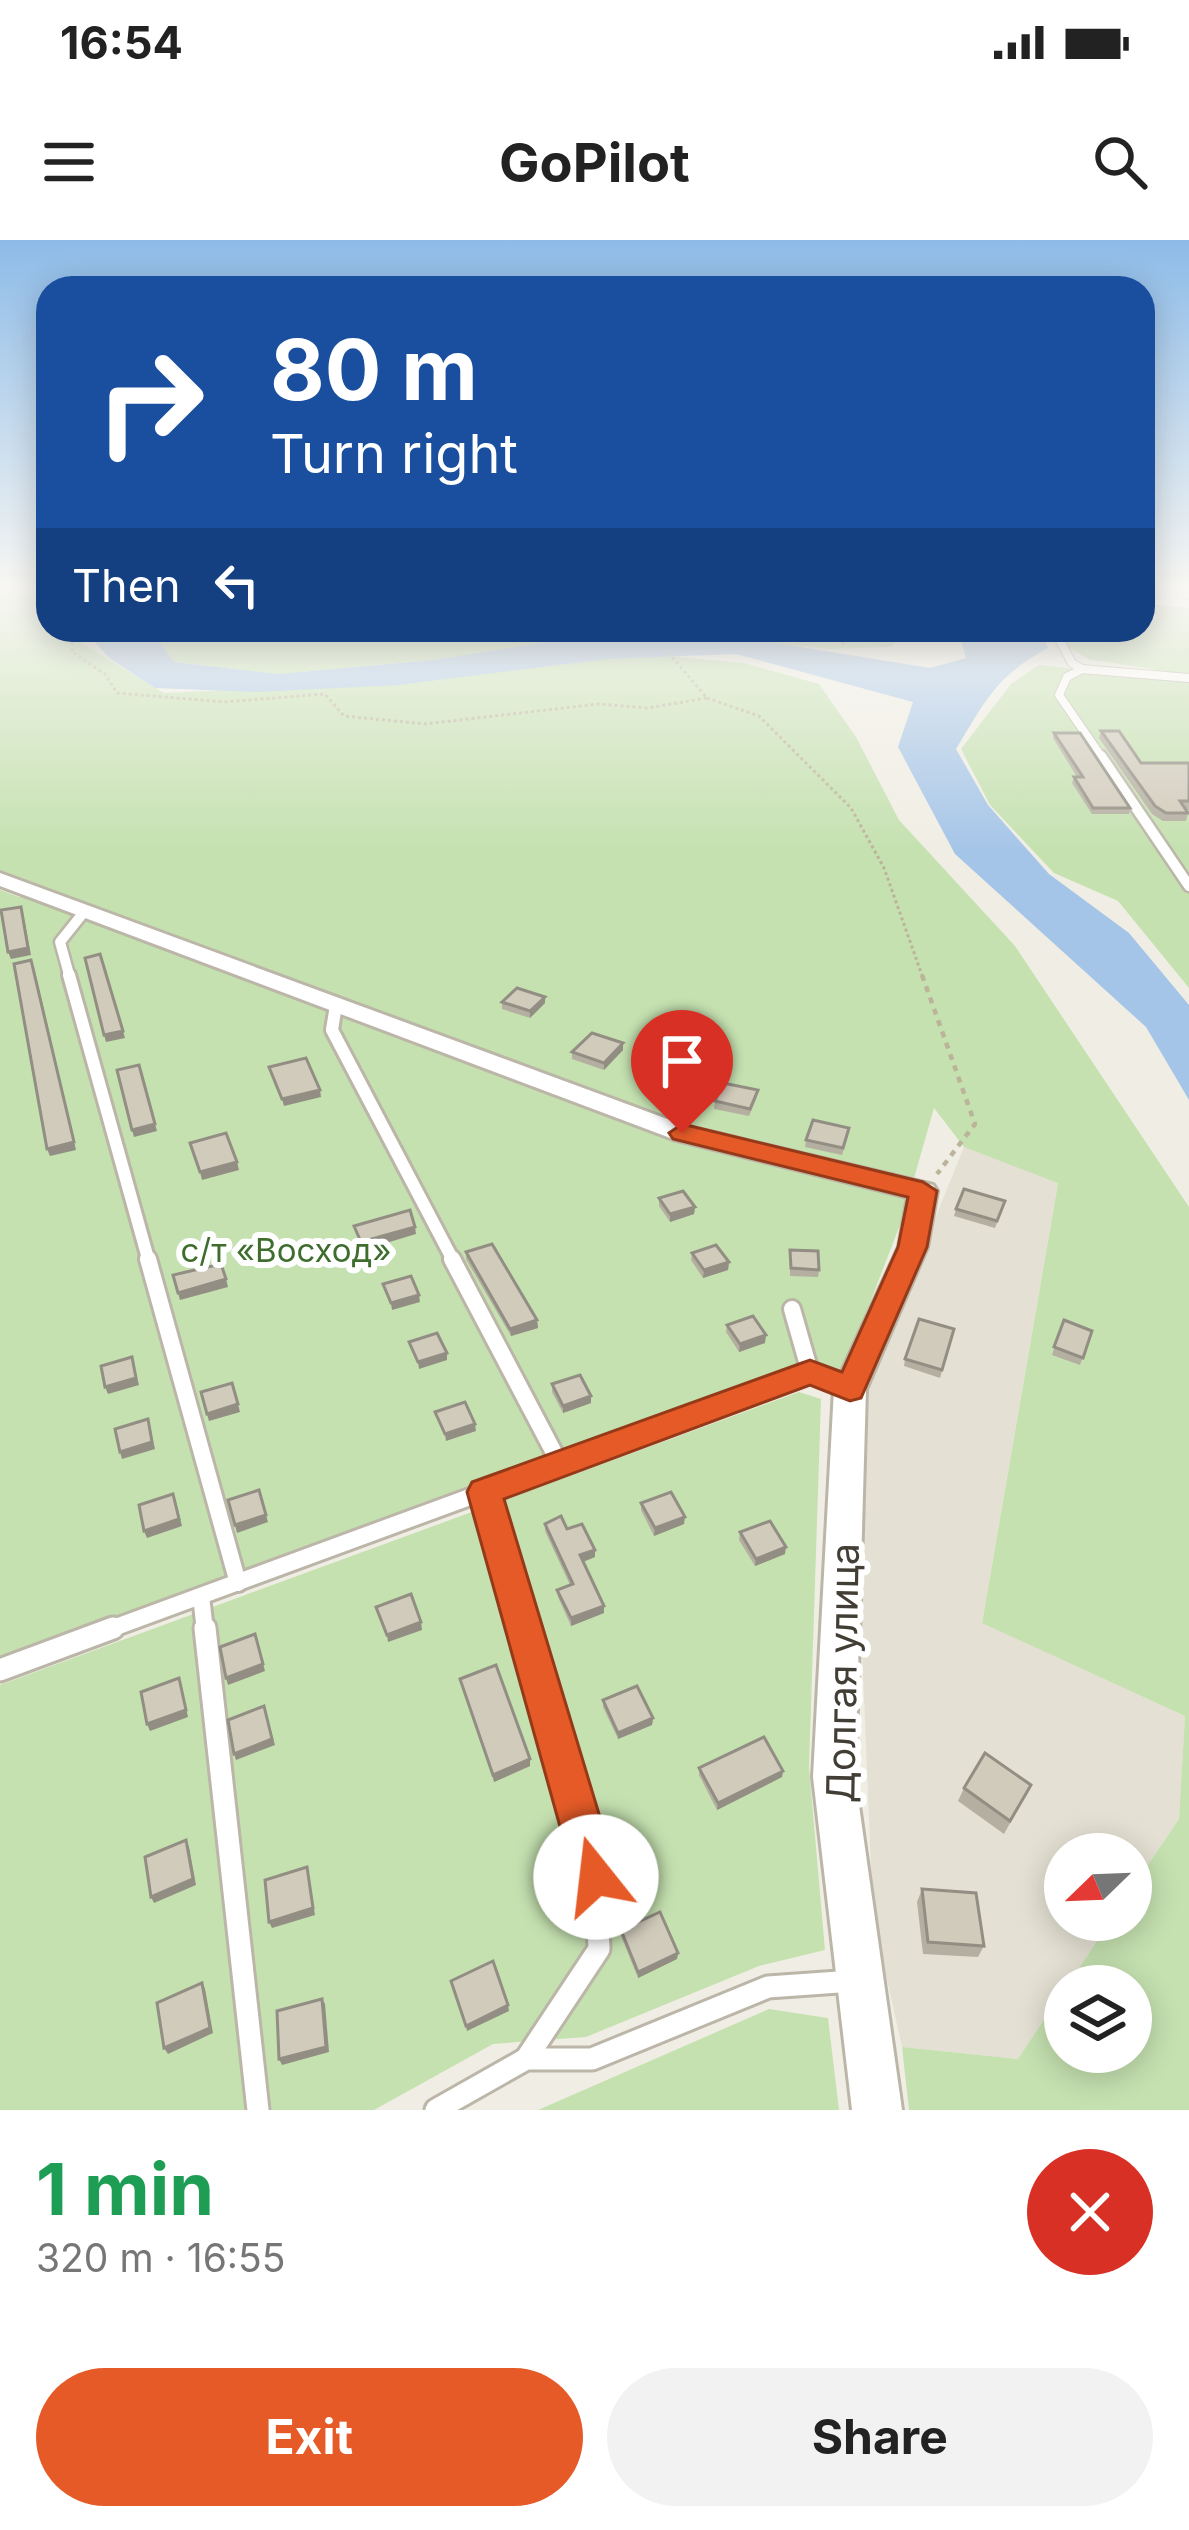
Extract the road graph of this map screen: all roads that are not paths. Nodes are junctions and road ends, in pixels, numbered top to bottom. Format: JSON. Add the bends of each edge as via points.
{"nodes":[{"id":1,"x":1067,"y":677,"type":"edge"},
{"id":2,"x":0,"y":879,"type":"edge"},
{"id":3,"x":1189,"y":886,"type":"edge"},
{"id":4,"x":85,"y":912,"type":"junction"},
{"id":5,"x":337,"y":1005,"type":"junction"},
{"id":6,"x":792,"y":1310,"type":"dead end"},
{"id":7,"x":810,"y":1372,"type":"junction"},
{"id":8,"x":850,"y":1389,"type":"junction"},
{"id":9,"x":560,"y":1464,"type":"junction"},
{"id":10,"x":485,"y":1492,"type":"junction"},
{"id":11,"x":238,"y":1582,"type":"junction"},
{"id":12,"x":201,"y":1596,"type":"junction"},
{"id":13,"x":0,"y":1670,"type":"edge"},
{"id":14,"x":861,"y":1980,"type":"junction"},
{"id":15,"x":526,"y":2059,"type":"junction"},
{"id":16,"x":258,"y":2110,"type":"edge"},
{"id":17,"x":436,"y":2110,"type":"edge"},
{"id":18,"x":877,"y":2110,"type":"edge"}],
"edges":[{"from":1,"to":3,"type":"lane","via":[[1059,695]]},
{"from":2,"to":4,"type":"street"},
{"from":4,"to":5,"type":"street"},
{"from":4,"to":11,"type":"lane","via":[[60,942]]},
{"from":5,"to":8,"type":"street","name":"Долгая улица","via":[[682,1133],[923,1191],[913,1247]]},
{"from":5,"to":9,"type":"lane","via":[[332,1030]]},
{"from":6,"to":7,"type":"lane"},
{"from":7,"to":8,"type":"lane"},
{"from":7,"to":9,"type":"lane"},
{"from":8,"to":14,"type":"street","name":"Долгая улица","via":[[834,1777]]},
{"from":9,"to":10,"type":"lane"},
{"from":10,"to":11,"type":"lane"},
{"from":10,"to":15,"type":"lane","via":[[596,1877],[599,1949]]},
{"from":11,"to":12,"type":"lane"},
{"from":12,"to":13,"type":"lane"},
{"from":12,"to":16,"type":"lane"},
{"from":14,"to":15,"type":"lane","via":[[768,1988],[592,2059]]},
{"from":14,"to":18,"type":"street","name":"Долгая улица"},
{"from":15,"to":17,"type":"lane"}]}
